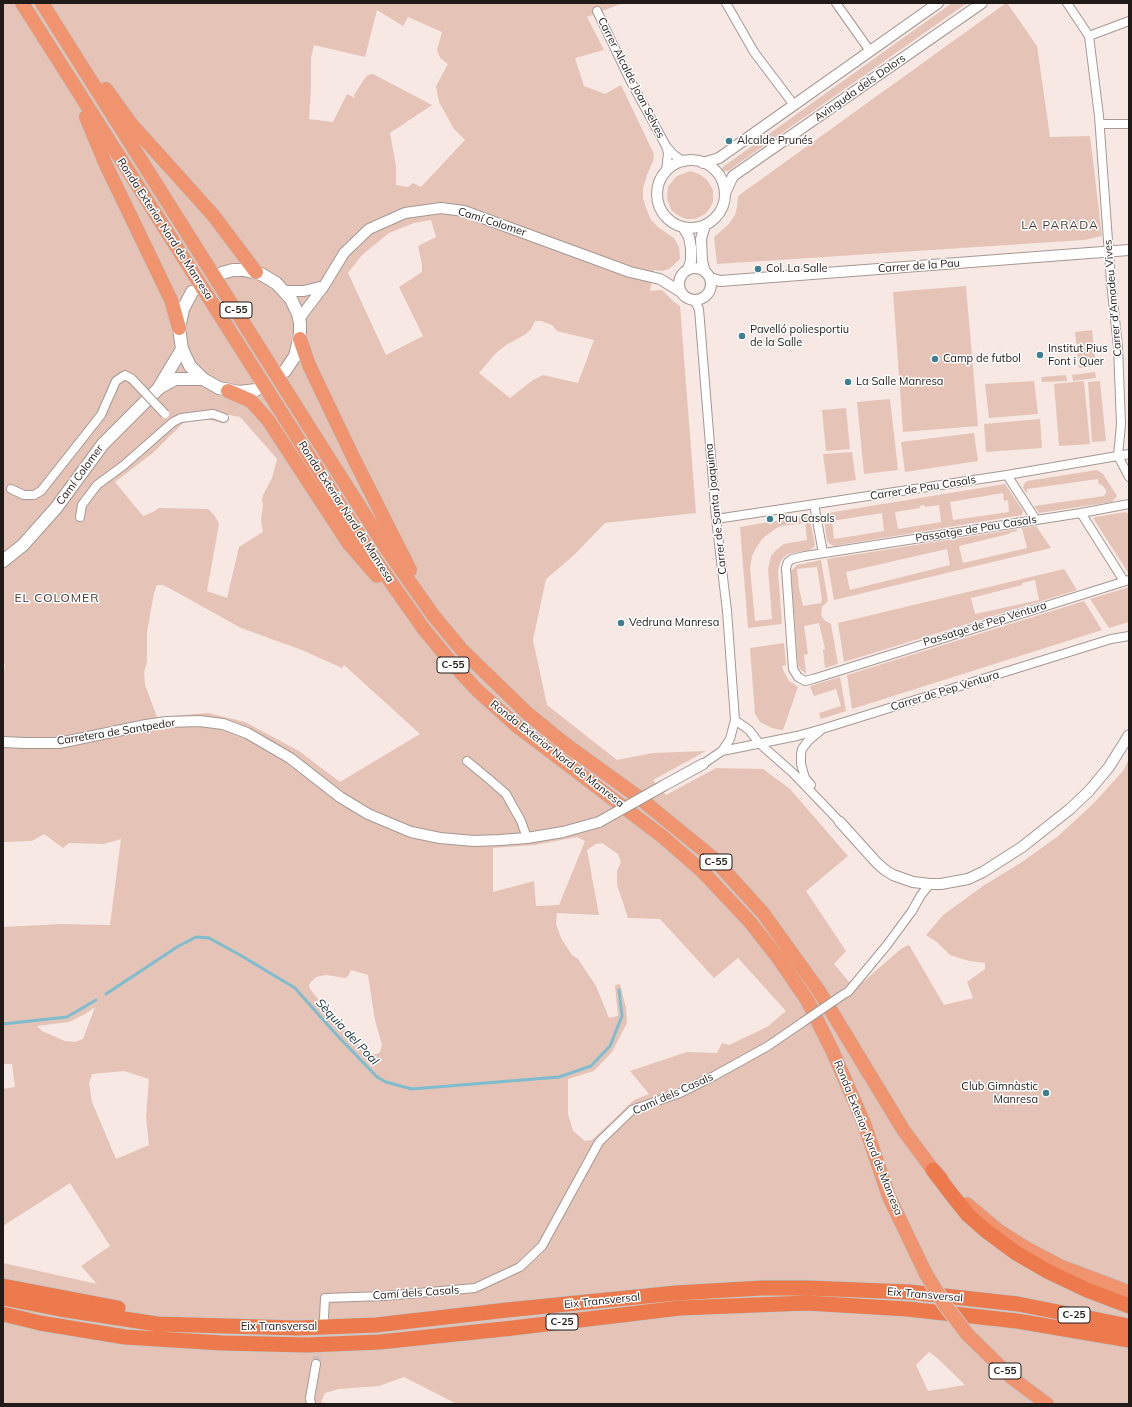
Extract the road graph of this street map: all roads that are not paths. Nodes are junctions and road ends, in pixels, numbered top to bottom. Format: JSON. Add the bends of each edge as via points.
{"nodes":[{"id":1,"x":22,"y":3,"type":"edge"},
{"id":2,"x":42,"y":3,"type":"edge"},
{"id":3,"x":726,"y":3,"type":"edge"},
{"id":4,"x":836,"y":3,"type":"edge"},
{"id":5,"x":938,"y":3,"type":"edge"},
{"id":6,"x":982,"y":3,"type":"edge"},
{"id":7,"x":1067,"y":3,"type":"edge"},
{"id":8,"x":597,"y":11,"type":"dead end"},
{"id":9,"x":1129,"y":21,"type":"edge"},
{"id":10,"x":62,"y":35,"type":"junction"},
{"id":11,"x":1089,"y":36,"type":"junction"},
{"id":12,"x":870,"y":51,"type":"junction"},
{"id":13,"x":71,"y":82,"type":"junction"},
{"id":14,"x":794,"y":105,"type":"junction"},
{"id":15,"x":1100,"y":124,"type":"junction"},
{"id":16,"x":1129,"y":124,"type":"edge"},
{"id":17,"x":666,"y":146,"type":"junction"},
{"id":18,"x":684,"y":162,"type":"junction"},
{"id":19,"x":703,"y":163,"type":"junction"},
{"id":20,"x":666,"y":172,"type":"junction"},
{"id":21,"x":725,"y":193,"type":"junction"},
{"id":22,"x":705,"y":225,"type":"junction"},
{"id":23,"x":683,"y":227,"type":"junction"},
{"id":24,"x":1129,"y":250,"type":"edge"},
{"id":25,"x":1110,"y":252,"type":"junction"},
{"id":26,"x":686,"y":271,"type":"junction"},
{"id":27,"x":256,"y":272,"type":"junction"},
{"id":28,"x":222,"y":273,"type":"dead end"},
{"id":29,"x":708,"y":275,"type":"junction"},
{"id":30,"x":660,"y":279,"type":"junction"},
{"id":31,"x":324,"y":286,"type":"junction"},
{"id":32,"x":285,"y":290,"type":"junction"},
{"id":33,"x":192,"y":292,"type":"dead end"},
{"id":34,"x":681,"y":292,"type":"junction"},
{"id":35,"x":694,"y":300,"type":"junction"},
{"id":36,"x":299,"y":319,"type":"junction"},
{"id":37,"x":179,"y":328,"type":"junction"},
{"id":38,"x":300,"y":339,"type":"junction"},
{"id":39,"x":182,"y":349,"type":"junction"},
{"id":40,"x":285,"y":371,"type":"dead end"},
{"id":41,"x":203,"y":379,"type":"junction"},
{"id":42,"x":158,"y":389,"type":"junction"},
{"id":43,"x":256,"y":390,"type":"dead end"},
{"id":44,"x":228,"y":391,"type":"junction"},
{"id":45,"x":224,"y":418,"type":"dead end"},
{"id":46,"x":173,"y":422,"type":"junction"},
{"id":47,"x":1129,"y":454,"type":"edge"},
{"id":48,"x":1118,"y":456,"type":"junction"},
{"id":49,"x":1007,"y":475,"type":"junction"},
{"id":50,"x":1129,"y":477,"type":"edge"},
{"id":51,"x":11,"y":489,"type":"dead end"},
{"id":52,"x":814,"y":504,"type":"junction"},
{"id":53,"x":1129,"y":504,"type":"edge"},
{"id":54,"x":1081,"y":513,"type":"junction"},
{"id":55,"x":80,"y":516,"type":"dead end"},
{"id":56,"x":716,"y":519,"type":"junction"},
{"id":57,"x":1036,"y":520,"type":"junction"},
{"id":58,"x":823,"y":553,"type":"junction"},
{"id":59,"x":3,"y":561,"type":"edge"},
{"id":60,"x":1127,"y":580,"type":"edge"},
{"id":61,"x":433,"y":615,"type":"junction"},
{"id":62,"x":423,"y":628,"type":"junction"},
{"id":63,"x":1129,"y":636,"type":"edge"},
{"id":64,"x":842,"y":670,"type":"joint"},
{"id":65,"x":735,"y":720,"type":"junction"},
{"id":66,"x":822,"y":729,"type":"junction"},
{"id":67,"x":1129,"y":735,"type":"edge"},
{"id":68,"x":3,"y":742,"type":"edge"},
{"id":69,"x":759,"y":744,"type":"junction"},
{"id":70,"x":722,"y":751,"type":"junction"},
{"id":71,"x":466,"y":761,"type":"dead end"},
{"id":72,"x":703,"y":764,"type":"joint"},
{"id":73,"x":840,"y":822,"type":"junction"},
{"id":74,"x":527,"y":838,"type":"junction"},
{"id":75,"x":930,"y":884,"type":"junction"},
{"id":76,"x":934,"y":1170,"type":"junction"},
{"id":77,"x":3,"y":1286,"type":"edge"},
{"id":78,"x":1129,"y":1292,"type":"edge"},
{"id":79,"x":3,"y":1298,"type":"edge"},
{"id":80,"x":1129,"y":1306,"type":"edge"},
{"id":81,"x":3,"y":1314,"type":"edge"},
{"id":82,"x":324,"y":1318,"type":"tunnel mouth"},
{"id":83,"x":1129,"y":1326,"type":"edge"},
{"id":84,"x":225,"y":1327,"type":"junction"},
{"id":85,"x":1129,"y":1340,"type":"edge"},
{"id":86,"x":316,"y":1364,"type":"tunnel mouth"},
{"id":87,"x":311,"y":1404,"type":"edge"},
{"id":88,"x":1047,"y":1404,"type":"edge"}],
"edges":[{"from":1,"to":13,"type":"highway","name":"Ronda Exterior Nord de Manresa","number":"C-55"},
{"from":2,"to":10,"type":"highway","name":"Ronda Exterior Nord de Manresa","number":"C-55"},
{"from":3,"to":14,"type":"street","via":[[754,52]]},
{"from":4,"to":12,"type":"street"},
{"from":5,"to":12,"type":"street"},
{"from":6,"to":21,"type":"street","name":"Avinguda dels Dolors","via":[[733,176]]},
{"from":7,"to":11,"type":"street","name":"Carrer d'Amadeu Vives"},
{"from":8,"to":17,"type":"street","name":"Carrer Alcalde Joan Selves","via":[[630,80]]},
{"from":9,"to":11,"type":"street"},
{"from":10,"to":27,"type":"highway","via":[[132,125],[213,215]]},
{"from":10,"to":61,"type":"highway","name":"Ronda Exterior Nord de Manresa","number":"C-55","via":[[339,475]]},
{"from":11,"to":15,"type":"street","name":"Carrer d'Amadeu Vives"},
{"from":12,"to":14,"type":"street"},
{"from":13,"to":37,"type":"highway","via":[[106,165],[171,300]]},
{"from":13,"to":62,"type":"highway","name":"Ronda Exterior Nord de Manresa","number":"C-55","via":[[373,557]]},
{"from":14,"to":19,"type":"street","via":[[719,158]]},
{"from":15,"to":16,"type":"street"},
{"from":15,"to":25,"type":"street","name":"Carrer d'Amadeu Vives"},
{"from":17,"to":18,"type":"street","name":"Carrer Alcalde Joan Selves"},
{"from":17,"to":20,"type":"street","name":"Carrer Alcalde Joan Selves"},
{"from":18,"to":19,"type":"street"},
{"from":18,"to":20,"type":"street"},
{"from":19,"to":21,"type":"street","via":[[720,176]]},
{"from":20,"to":23,"type":"street","via":[[659,185],[659,204],[669,220]]},
{"from":21,"to":22,"type":"street","via":[[724,205],[720,212]]},
{"from":22,"to":23,"type":"street"},
{"from":22,"to":29,"type":"street","via":[[701,239],[702,261]]},
{"from":23,"to":26,"type":"street","via":[[689,237],[691,248],[691,261]]},
{"from":24,"to":25,"type":"street","name":"Carrer de la Pau"},
{"from":25,"to":29,"type":"street","name":"Carrer de la Pau","via":[[720,281]]},
{"from":25,"to":48,"type":"street","name":"Carrer d'Amadeu Vives","via":[[1121,424]]},
{"from":26,"to":29,"type":"street","via":[[696,268]]},
{"from":26,"to":30,"type":"street","name":"Camí Colomer"},
{"from":26,"to":34,"type":"street","via":[[679,281]]},
{"from":27,"to":28,"type":"main road","via":[[239,270]]},
{"from":27,"to":32,"type":"main road","via":[[272,279]]},
{"from":29,"to":35,"type":"street","via":[[711,286],[708,292],[701,299]]},
{"from":30,"to":31,"type":"street","name":"Camí Colomer","via":[[630,272],[464,211],[441,208],[405,213],[370,229],[344,254]]},
{"from":30,"to":34,"type":"street","name":"Camí Colomer"},
{"from":31,"to":32,"type":"street","via":[[304,291]]},
{"from":31,"to":36,"type":"street","name":"Camí Colomer"},
{"from":32,"to":36,"type":"main road","via":[[294,304]]},
{"from":33,"to":37,"type":"main road","via":[[183,309]]},
{"from":34,"to":35,"type":"street"},
{"from":35,"to":56,"type":"street","name":"Carrer de Santa Joaquima","via":[[699,309]]},
{"from":36,"to":38,"type":"main road"},
{"from":37,"to":39,"type":"main road"},
{"from":38,"to":40,"type":"main road","via":[[295,356]]},
{"from":38,"to":61,"type":"highway","via":[[309,365],[342,434]]},
{"from":39,"to":41,"type":"main road","via":[[190,366]]},
{"from":39,"to":42,"type":"main road","name":"Camí Colomer"},
{"from":41,"to":42,"type":"main road","name":"Camí Colomer","via":[[175,379]]},
{"from":41,"to":44,"type":"main road"},
{"from":42,"to":59,"type":"main road","name":"Camí Colomer","via":[[102,444],[56,508],[23,545]]},
{"from":43,"to":44,"type":"main road"},
{"from":44,"to":62,"type":"highway","via":[[252,400],[268,420],[349,544]]},
{"from":45,"to":46,"type":"street","via":[[213,414],[181,418]]},
{"from":46,"to":51,"type":"street","bridge":true,"via":[[132,379],[125,375],[116,381],[101,415],[41,491],[34,495],[24,495]]},
{"from":46,"to":55,"type":"street","via":[[124,466],[97,485],[82,505]]},
{"from":47,"to":48,"type":"street","name":"Carrer de Pau Casals"},
{"from":48,"to":49,"type":"street","name":"Carrer de Pau Casals"},
{"from":48,"to":50,"type":"street"},
{"from":49,"to":52,"type":"street","name":"Carrer de Pau Casals"},
{"from":49,"to":57,"type":"street"},
{"from":52,"to":56,"type":"street","name":"Carrer de Pau Casals"},
{"from":52,"to":58,"type":"street"},
{"from":53,"to":54,"type":"street","name":"Passatge de Pau Casals"},
{"from":54,"to":57,"type":"street","name":"Passatge de Pau Casals"},
{"from":54,"to":60,"type":"street"},
{"from":56,"to":65,"type":"street","name":"Carrer de Santa Joaquima","via":[[727,611]]},
{"from":57,"to":58,"type":"street","name":"Passatge de Pau Casals"},
{"from":58,"to":64,"type":"street","name":"Passatge de Pau Casals","via":[[792,559],[786,568],[793,669],[798,677],[805,681]]},
{"from":60,"to":64,"type":"street","name":"Passatge de Pep Ventura"},
{"from":61,"to":76,"type":"highway","name":"Ronda Exterior Nord de Manresa","number":"C-55","via":[[461,649],[527,713],[637,796],[713,858],[762,913],[819,991],[904,1131]]},
{"from":62,"to":88,"type":"highway","name":"Ronda Exterior Nord de Manresa","number":"C-55","bridge":true,"via":[[478,691],[518,727],[663,837],[702,871],[750,922],[807,1000],[864,1123],[889,1197],[926,1274],[945,1305],[967,1334],[1012,1378]]},
{"from":63,"to":66,"type":"street","name":"Carrer de Pep Ventura","via":[[1111,639]]},
{"from":65,"to":69,"type":"street","via":[[749,730]]},
{"from":65,"to":70,"type":"street","name":"Carrer de Santa Joaquima","via":[[730,739]]},
{"from":66,"to":69,"type":"street","name":"Carrer de Pep Ventura"},
{"from":66,"to":73,"type":"street","via":[[802,749],[801,764],[805,778]]},
{"from":67,"to":75,"type":"street","via":[[1109,767],[1089,791],[1022,847],[976,876],[957,882]]},
{"from":68,"to":74,"type":"street","name":"Carretera de Santpedor","via":[[58,743],[167,722],[199,720],[222,724],[247,733],[290,758],[340,797],[368,814],[411,832],[474,841]]},
{"from":69,"to":70,"type":"street","name":"Carretera de Santpedor"},
{"from":69,"to":73,"type":"street"},
{"from":70,"to":72,"type":"street","name":"Carretera de Santpedor"},
{"from":71,"to":74,"type":"street","via":[[506,794]]},
{"from":72,"to":74,"type":"street","name":"Carretera de Santpedor","bridge":true,"via":[[599,822],[569,831]]},
{"from":73,"to":75,"type":"street","via":[[885,870],[913,882]]},
{"from":75,"to":82,"type":"street","name":"Camí dels Casals","bridge":true,"via":[[887,945],[848,992],[768,1046],[714,1076],[632,1110],[599,1142],[542,1246],[520,1267],[475,1288],[325,1298]]},
{"from":76,"to":78,"type":"highway","name":"Ronda Exterior Nord de Manresa","via":[[976,1212],[1026,1248],[1060,1266]]},
{"from":76,"to":80,"type":"highway","via":[[968,1215],[1016,1253],[1087,1290]]},
{"from":77,"to":84,"type":"highway"},
{"from":79,"to":84,"type":"highway","name":"Eix Transversal","number":"C-25","via":[[157,1324]]},
{"from":81,"to":85,"type":"highway","name":"Eix Transversal","number":"C-25","via":[[125,1337],[222,1343],[307,1344],[380,1342],[680,1308],[807,1303],[907,1309],[1017,1321]]},
{"from":83,"to":84,"type":"highway","name":"Eix Transversal","number":"C-25","via":[[1018,1304],[909,1292],[762,1288],[676,1293],[376,1325]]},
{"from":86,"to":87,"type":"street"}]}
